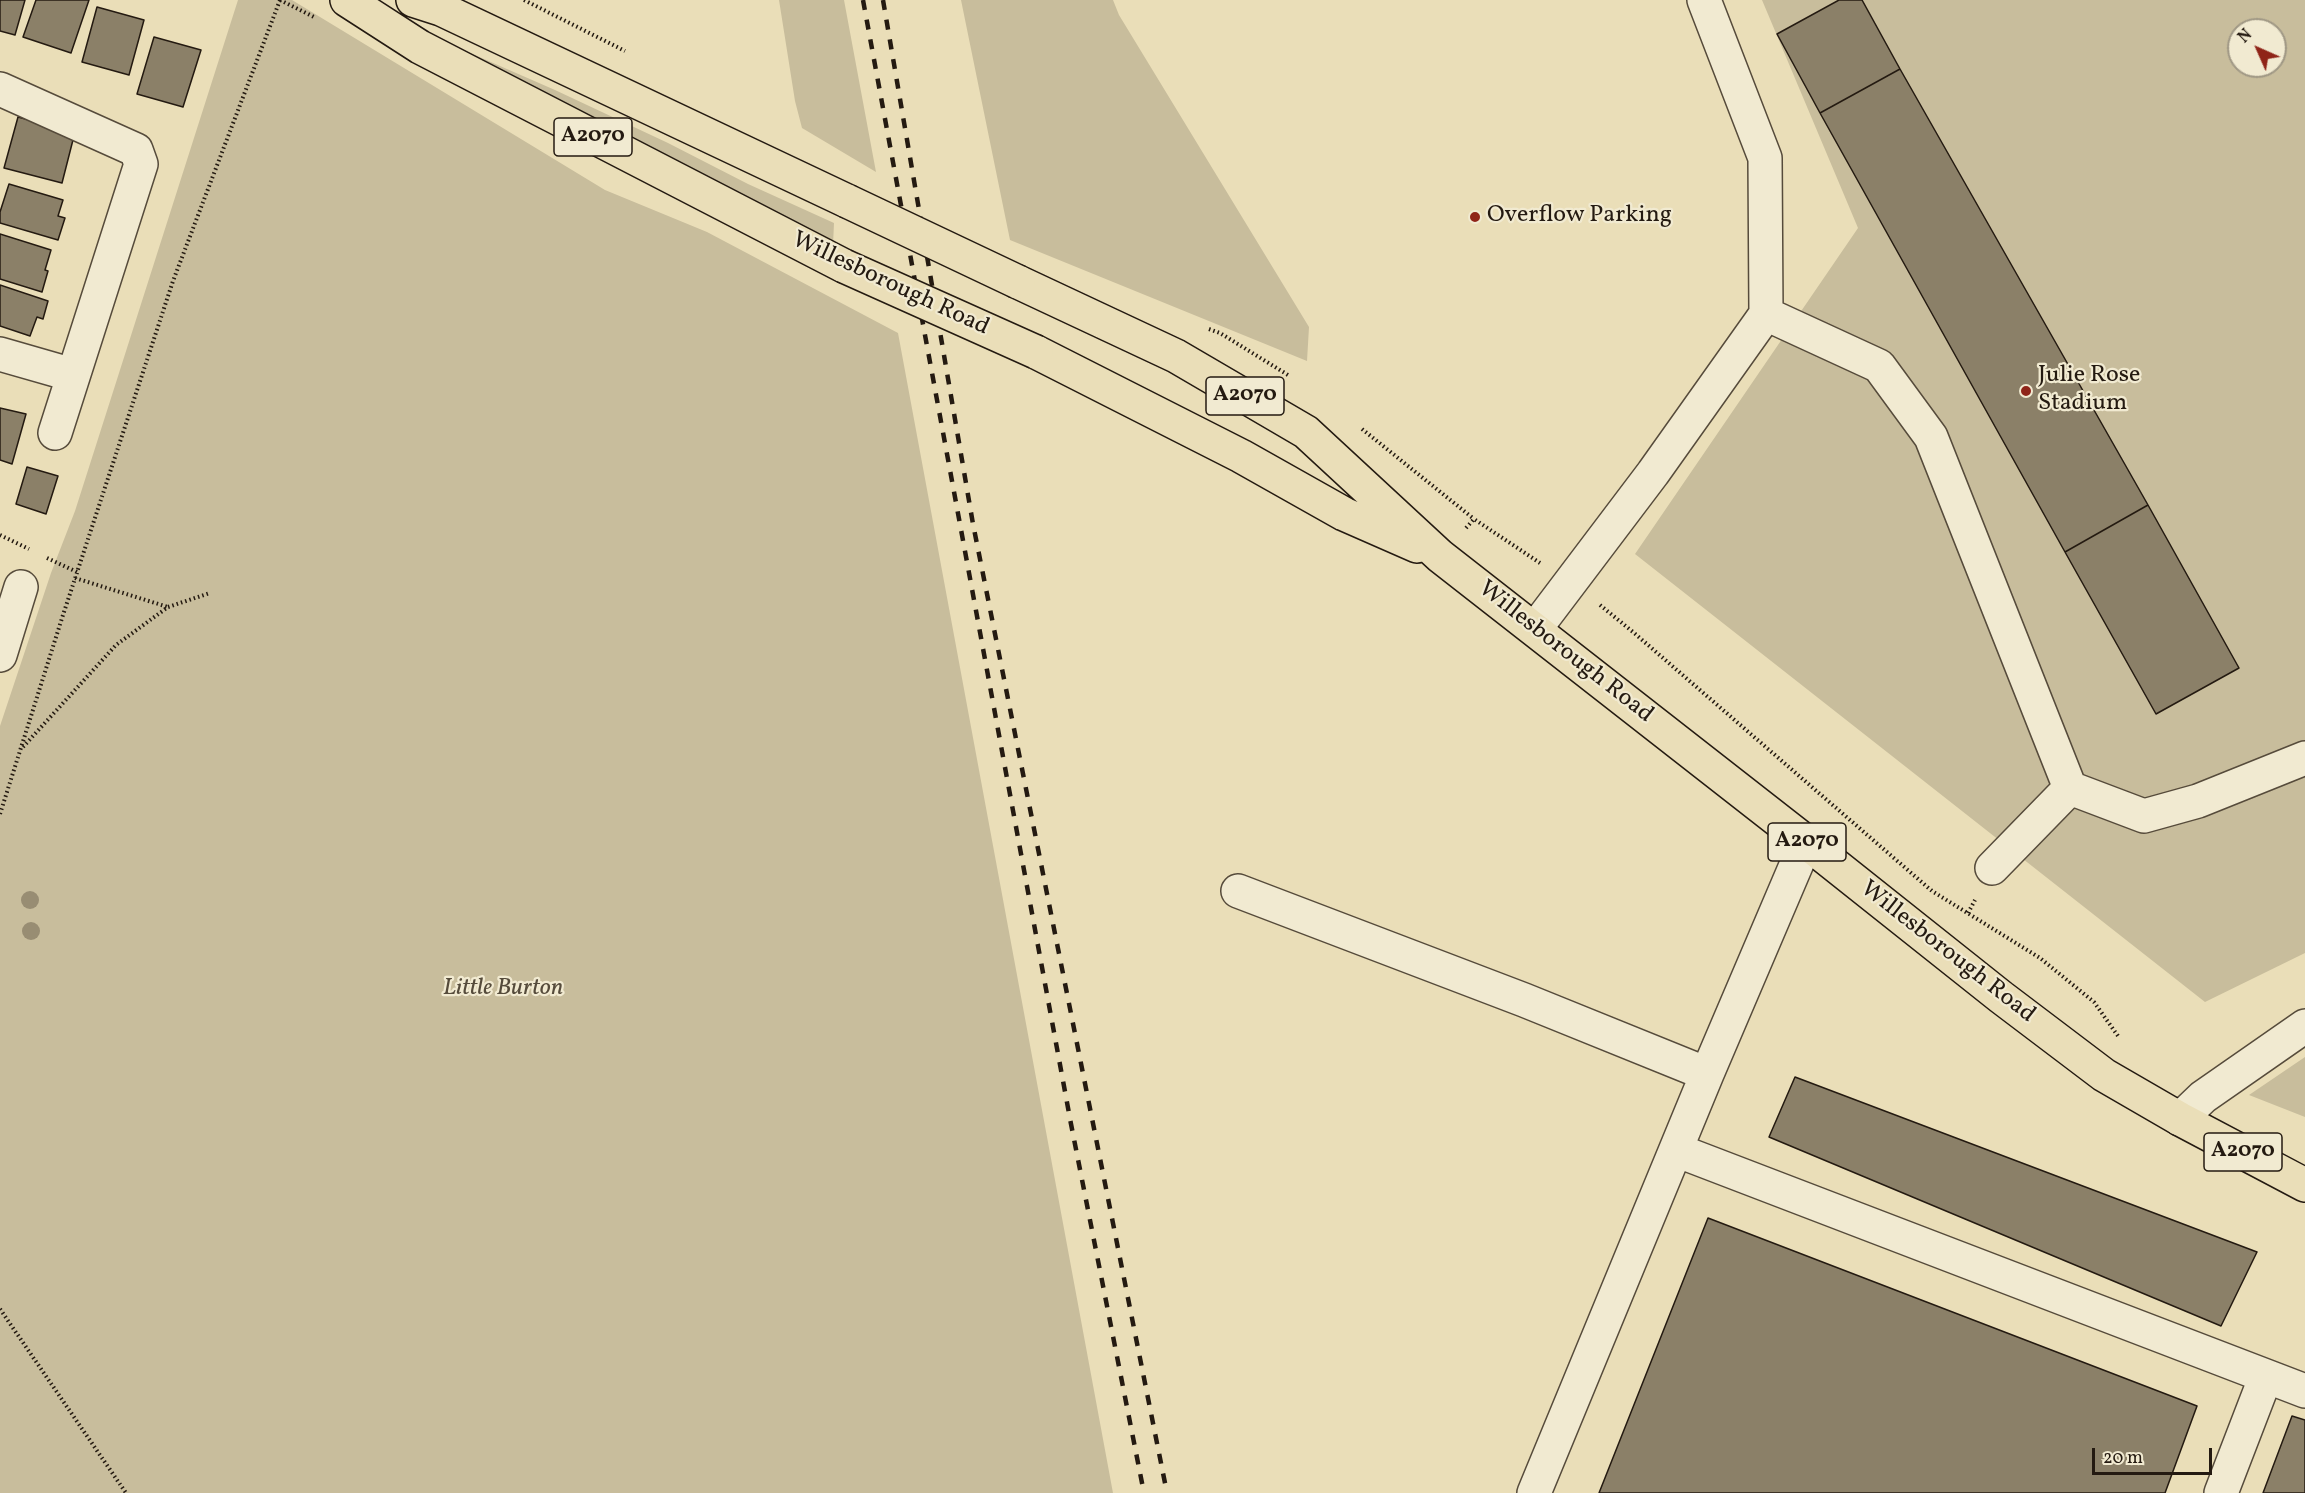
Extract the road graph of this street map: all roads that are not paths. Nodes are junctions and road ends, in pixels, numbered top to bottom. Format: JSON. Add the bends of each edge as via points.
{"nodes":[{"id":1,"x":347,"y":0,"type":"edge"},
{"id":2,"x":412,"y":0,"type":"edge"},
{"id":3,"x":1704,"y":0,"type":"edge"},
{"id":4,"x":0,"y":89,"type":"edge"},
{"id":5,"x":1766,"y":314,"type":"junction"},
{"id":6,"x":0,"y":354,"type":"edge"},
{"id":7,"x":73,"y":375,"type":"junction"},
{"id":8,"x":55,"y":433,"type":"dead end"},
{"id":9,"x":1440,"y":556,"type":"junction"},
{"id":10,"x":21,"y":588,"type":"dead end"},
{"id":11,"x":1535,"y":629,"type":"junction"},
{"id":12,"x":0,"y":655,"type":"edge"},
{"id":13,"x":2305,"y":758,"type":"edge"},
{"id":14,"x":2070,"y":788,"type":"junction"},
{"id":15,"x":1806,"y":842,"type":"junction"},
{"id":16,"x":1992,"y":868,"type":"dead end"},
{"id":17,"x":1238,"y":891,"type":"dead end"},
{"id":18,"x":2305,"y":1026,"type":"edge"},
{"id":19,"x":1707,"y":1074,"type":"junction"},
{"id":20,"x":2180,"y":1119,"type":"junction"},
{"id":21,"x":1676,"y":1150,"type":"junction"},
{"id":22,"x":2305,"y":1185,"type":"edge"},
{"id":23,"x":2266,"y":1376,"type":"junction"},
{"id":24,"x":2305,"y":1391,"type":"edge"},
{"id":25,"x":1534,"y":1493,"type":"edge"},
{"id":26,"x":2221,"y":1493,"type":"edge"}],
"edges":[{"from":1,"to":9,"type":"main road","name":"Willesborough Road","number":"A2070","bridge":true,"via":[[420,47],[844,266],[1036,352],[1241,456],[1344,514]]},
{"from":2,"to":9,"type":"main road","name":"Willesborough Road","number":"A2070","bridge":true,"via":[[441,9],[1176,356],[1306,432]]},
{"from":3,"to":5,"type":"street","via":[[1765,158]]},
{"from":4,"to":7,"type":"street","via":[[136,150],[141,164]]},
{"from":5,"to":11,"type":"street"},
{"from":5,"to":14,"type":"street","via":[[1880,366],[1931,437]]},
{"from":6,"to":7,"type":"street"},
{"from":7,"to":8,"type":"street"},
{"from":9,"to":11,"type":"main road","name":"Willesborough Road","number":"A2070"},
{"from":10,"to":12,"type":"street"},
{"from":11,"to":15,"type":"main road","name":"Willesborough Road","number":"A2070"},
{"from":13,"to":14,"type":"street","via":[[2198,801],[2144,816]]},
{"from":14,"to":16,"type":"street"},
{"from":15,"to":19,"type":"street"},
{"from":15,"to":20,"type":"main road","name":"Willesborough Road","number":"A2070","via":[[2104,1074]]},
{"from":17,"to":19,"type":"street"},
{"from":18,"to":20,"type":"street","via":[[2203,1096]]},
{"from":19,"to":21,"type":"street"},
{"from":20,"to":22,"type":"main road","name":"Willesborough Road","number":"A2070"},
{"from":21,"to":23,"type":"street"},
{"from":21,"to":25,"type":"street"},
{"from":23,"to":24,"type":"street"},
{"from":23,"to":26,"type":"street"}]}
